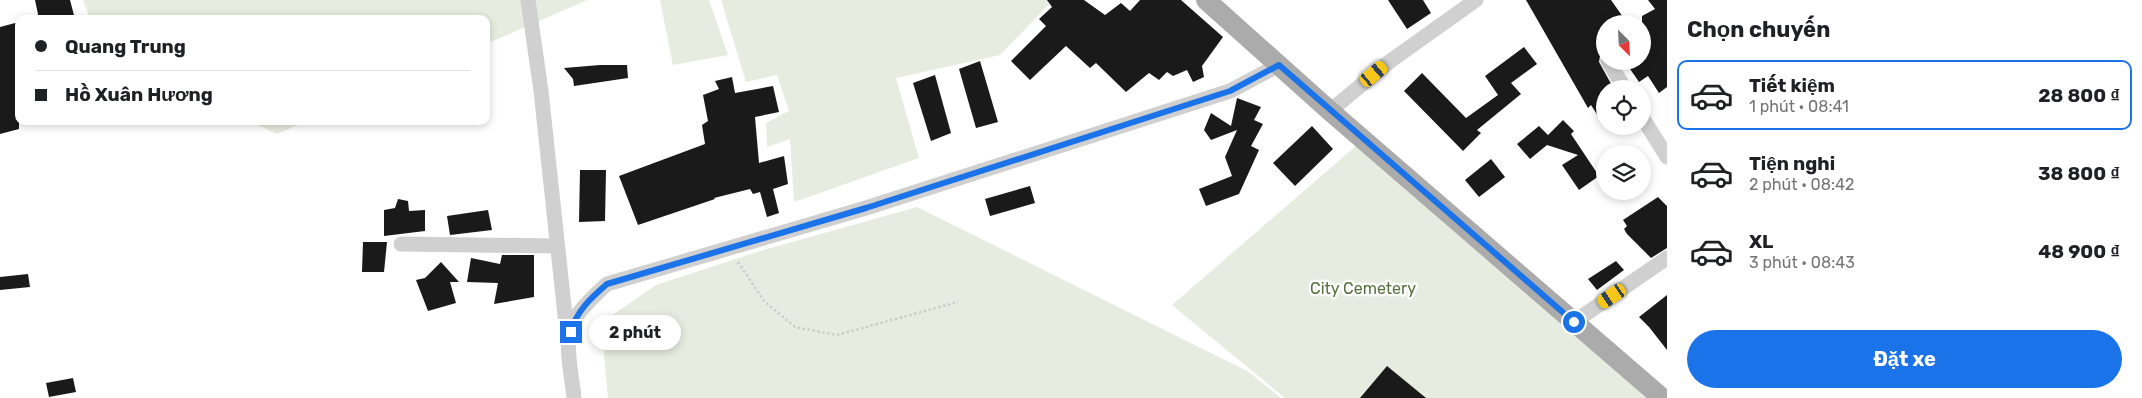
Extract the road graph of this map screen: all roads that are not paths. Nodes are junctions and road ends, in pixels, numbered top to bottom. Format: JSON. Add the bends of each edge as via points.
{"nodes":[{"id":1,"x":528,"y":0,"type":"edge"},
{"id":2,"x":1206,"y":0,"type":"edge"},
{"id":3,"x":1476,"y":0,"type":"edge"},
{"id":4,"x":1279,"y":65,"type":"junction"},
{"id":5,"x":1330,"y":111,"type":"junction"},
{"id":6,"x":1651,"y":131,"type":"edge"},
{"id":7,"x":1667,"y":157,"type":"edge"},
{"id":8,"x":401,"y":244,"type":"dead end"},
{"id":9,"x":557,"y":246,"type":"junction"},
{"id":10,"x":1667,"y":258,"type":"edge"},
{"id":11,"x":1574,"y":322,"type":"junction"},
{"id":12,"x":568,"y":344,"type":"junction"},
{"id":13,"x":574,"y":398,"type":"edge"},
{"id":14,"x":1662,"y":398,"type":"edge"}],
"edges":[{"from":1,"to":9,"type":"street"},
{"from":2,"to":4,"type":"main road"},
{"from":3,"to":5,"type":"street","via":[[1389,62]]},
{"from":4,"to":5,"type":"main road"},
{"from":4,"to":12,"type":"street","via":[[1230,91],[876,205],[607,284],[574,320]]},
{"from":5,"to":11,"type":"main road"},
{"from":6,"to":7,"type":"street"},
{"from":8,"to":9,"type":"street"},
{"from":9,"to":12,"type":"street"},
{"from":10,"to":11,"type":"street"},
{"from":11,"to":14,"type":"main road"},
{"from":12,"to":13,"type":"street"}]}
